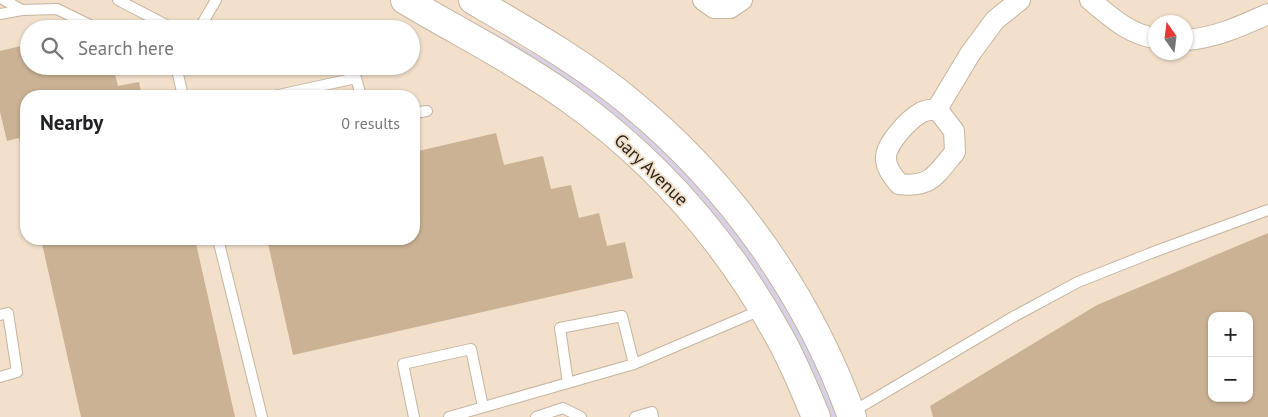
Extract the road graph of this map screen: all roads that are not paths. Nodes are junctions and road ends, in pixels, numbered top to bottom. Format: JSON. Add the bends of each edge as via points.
{"nodes":[{"id":1,"x":4,"y":0,"type":"edge"},
{"id":2,"x":118,"y":0,"type":"edge"},
{"id":3,"x":216,"y":0,"type":"edge"},
{"id":4,"x":405,"y":0,"type":"edge"},
{"id":5,"x":473,"y":0,"type":"edge"},
{"id":6,"x":703,"y":0,"type":"edge"},
{"id":7,"x":742,"y":0,"type":"edge"},
{"id":8,"x":1020,"y":0,"type":"edge"},
{"id":9,"x":1090,"y":0,"type":"edge"},
{"id":10,"x":22,"y":10,"type":"junction"},
{"id":11,"x":0,"y":14,"type":"edge"},
{"id":12,"x":1268,"y":14,"type":"edge"},
{"id":13,"x":80,"y":20,"type":"edge"},
{"id":14,"x":157,"y":20,"type":"edge"},
{"id":15,"x":204,"y":20,"type":"edge"},
{"id":16,"x":1148,"y":36,"type":"edge"},
{"id":17,"x":1193,"y":39,"type":"edge"},
{"id":18,"x":178,"y":75,"type":"edge"},
{"id":19,"x":182,"y":90,"type":"edge"},
{"id":20,"x":301,"y":90,"type":"edge"},
{"id":21,"x":359,"y":90,"type":"edge"},
{"id":22,"x":936,"y":108,"type":"dead end"},
{"id":23,"x":427,"y":110,"type":"dead end"},
{"id":24,"x":420,"y":112,"type":"edge"},
{"id":25,"x":1268,"y":210,"type":"edge"},
{"id":26,"x":219,"y":245,"type":"edge"},
{"id":27,"x":763,"y":309,"type":"junction"},
{"id":28,"x":0,"y":315,"type":"edge"},
{"id":29,"x":634,"y":364,"type":"junction"},
{"id":30,"x":0,"y":376,"type":"edge"},
{"id":31,"x":568,"y":383,"type":"junction"},
{"id":32,"x":483,"y":407,"type":"junction"},
{"id":33,"x":852,"y":415,"type":"edge"},
{"id":34,"x":262,"y":417,"type":"edge"},
{"id":35,"x":414,"y":417,"type":"edge"},
{"id":36,"x":448,"y":417,"type":"edge"},
{"id":37,"x":536,"y":417,"type":"edge"},
{"id":38,"x":581,"y":417,"type":"edge"},
{"id":39,"x":635,"y":417,"type":"edge"},
{"id":40,"x":653,"y":417,"type":"edge"},
{"id":41,"x":816,"y":417,"type":"edge"}],
"edges":[{"from":1,"to":10,"type":"lane"},
{"from":2,"to":14,"type":"lane"},
{"from":3,"to":15,"type":"lane"},
{"from":4,"to":27,"type":"main road","name":"Gary Avenue","via":[[566,96],[633,150],[691,208]]},
{"from":5,"to":33,"type":"main road","name":"Gary Avenue","via":[[547,43],[604,82],[703,171],[747,224],[796,296],[830,361]]},
{"from":6,"to":7,"type":"street","via":[[714,8],[730,8]]},
{"from":8,"to":22,"type":"street","via":[[995,20]]},
{"from":9,"to":16,"type":"street","via":[[1133,32]]},
{"from":10,"to":11,"type":"lane"},
{"from":10,"to":13,"type":"lane","via":[[57,9]]},
{"from":12,"to":17,"type":"street","via":[[1232,30]]},
{"from":18,"to":19,"type":"lane"},
{"from":20,"to":21,"type":"lane","via":[[356,78]]},
{"from":23,"to":24,"type":"lane"},
{"from":25,"to":33,"type":"lane","via":[[1078,282],[1013,317]]},
{"from":26,"to":34,"type":"lane"},
{"from":27,"to":29,"type":"lane"},
{"from":27,"to":41,"type":"main road","name":"Gary Avenue","via":[[785,347]]},
{"from":28,"to":30,"type":"lane","via":[[8,313],[17,372]]},
{"from":29,"to":31,"type":"lane"},
{"from":29,"to":31,"type":"lane","via":[[622,316],[560,328]]},
{"from":31,"to":32,"type":"lane"},
{"from":32,"to":35,"type":"lane","via":[[471,349],[403,364]]},
{"from":32,"to":36,"type":"lane"},
{"from":37,"to":38,"type":"lane","via":[[563,408]]},
{"from":39,"to":40,"type":"lane","via":[[652,412]]}]}
